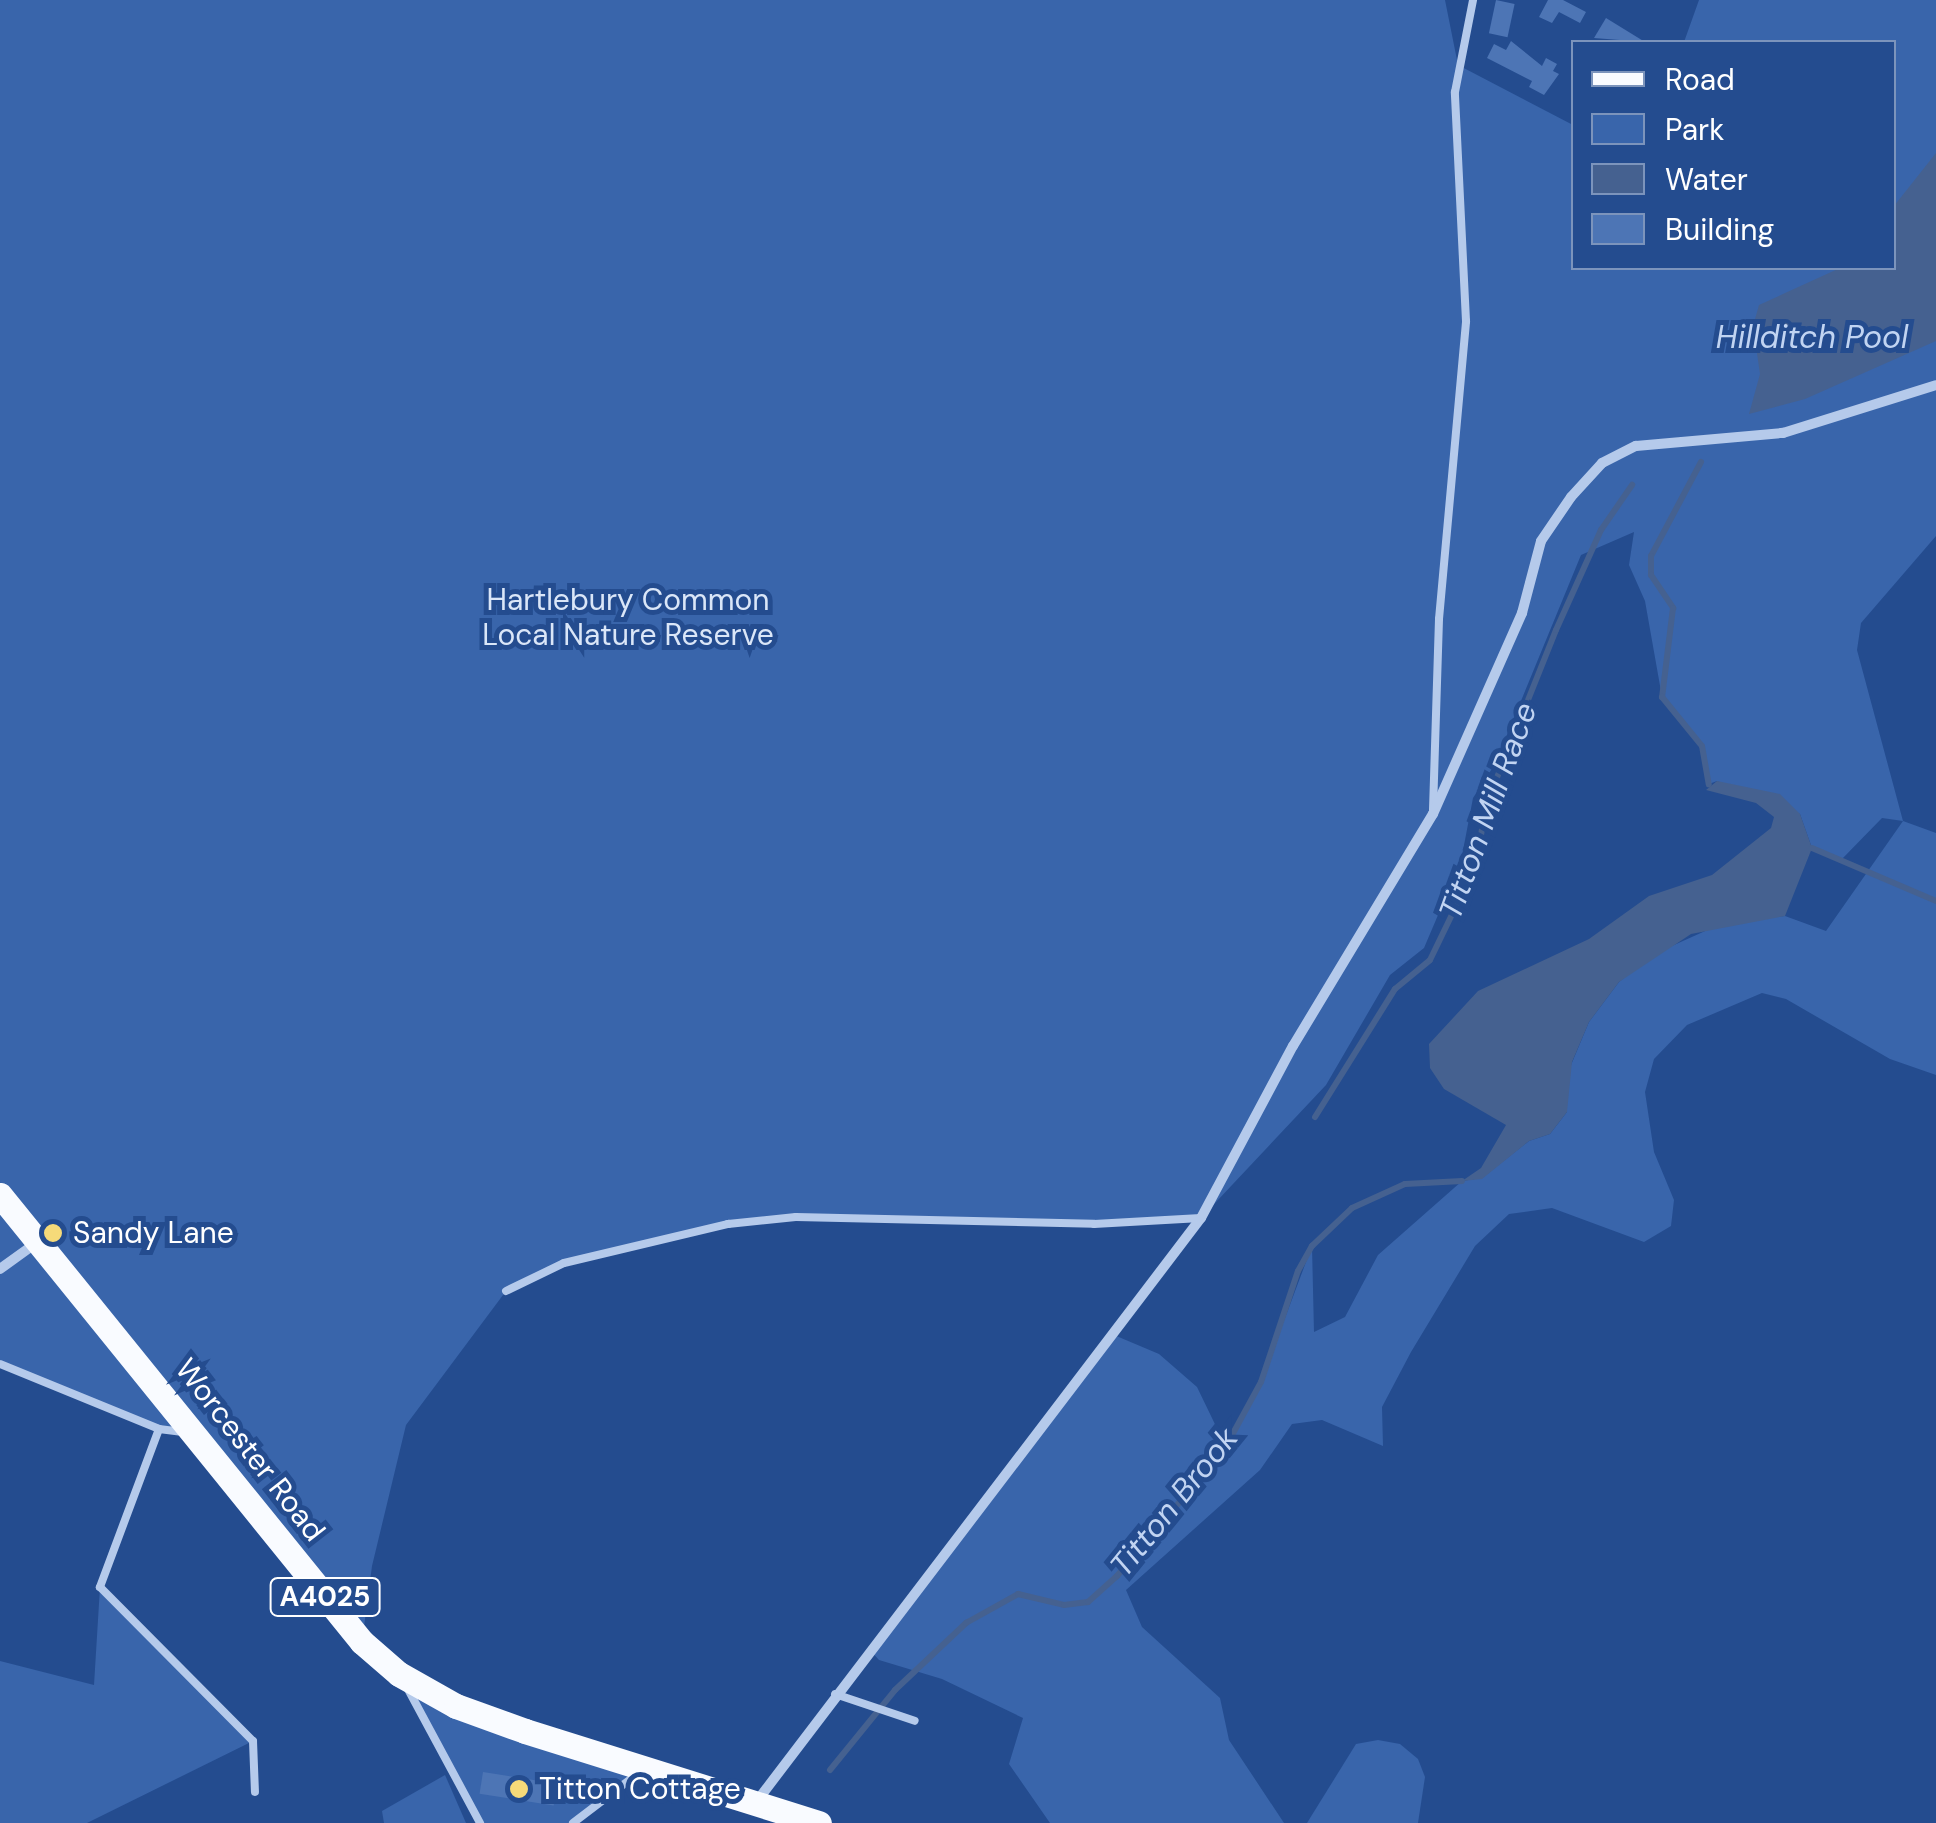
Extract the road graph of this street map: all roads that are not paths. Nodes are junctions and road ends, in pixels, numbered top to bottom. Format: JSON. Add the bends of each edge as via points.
{"nodes":[{"id":1,"x":1473,"y":0,"type":"edge"},
{"id":2,"x":1936,"y":384,"type":"edge"},
{"id":3,"x":1433,"y":814,"type":"junction"},
{"id":4,"x":0,"y":1195,"type":"edge"},
{"id":5,"x":1200,"y":1218,"type":"junction"},
{"id":6,"x":37,"y":1243,"type":"junction"},
{"id":7,"x":0,"y":1269,"type":"edge"},
{"id":8,"x":506,"y":1291,"type":"dead end"},
{"id":9,"x":0,"y":1364,"type":"edge"},
{"id":10,"x":159,"y":1429,"type":"junction"},
{"id":11,"x":194,"y":1433,"type":"junction"},
{"id":12,"x":399,"y":1674,"type":"junction"},
{"id":13,"x":835,"y":1694,"type":"junction"},
{"id":14,"x":915,"y":1721,"type":"dead end"},
{"id":15,"x":648,"y":1767,"type":"junction"},
{"id":16,"x":255,"y":1792,"type":"dead end"},
{"id":17,"x":766,"y":1804,"type":"junction"},
{"id":18,"x":480,"y":1823,"type":"edge"},
{"id":19,"x":573,"y":1823,"type":"edge"},
{"id":20,"x":819,"y":1823,"type":"edge"}],
"edges":[{"from":1,"to":3,"type":"lane","via":[[1455,92],[1466,321],[1439,619]]},
{"from":2,"to":3,"type":"street","via":[[1783,433],[1636,446],[1602,463],[1540,541],[1522,613]]},
{"from":3,"to":5,"type":"street","via":[[1293,1046]]},
{"from":4,"to":6,"type":"main road","name":"Worcester Road","number":"A4025"},
{"from":5,"to":8,"type":"lane","via":[[1094,1224],[796,1217],[728,1224],[564,1263]]},
{"from":5,"to":13,"type":"street"},
{"from":6,"to":7,"type":"street"},
{"from":6,"to":11,"type":"main road","name":"Worcester Road","number":"A4025"},
{"from":9,"to":10,"type":"lane"},
{"from":10,"to":11,"type":"lane"},
{"from":10,"to":16,"type":"lane","via":[[100,1587],[253,1741]]},
{"from":11,"to":12,"type":"main road","name":"Worcester Road","number":"A4025","via":[[362,1642]]},
{"from":12,"to":15,"type":"main road","name":"Worcester Road","number":"A4025","via":[[456,1706]]},
{"from":12,"to":18,"type":"lane"},
{"from":13,"to":14,"type":"lane"},
{"from":13,"to":17,"type":"street"},
{"from":15,"to":17,"type":"main road","name":"Worcester Road","number":"A4025"},
{"from":15,"to":19,"type":"lane"},
{"from":17,"to":20,"type":"main road","name":"Worcester Road","number":"A4025"}]}
